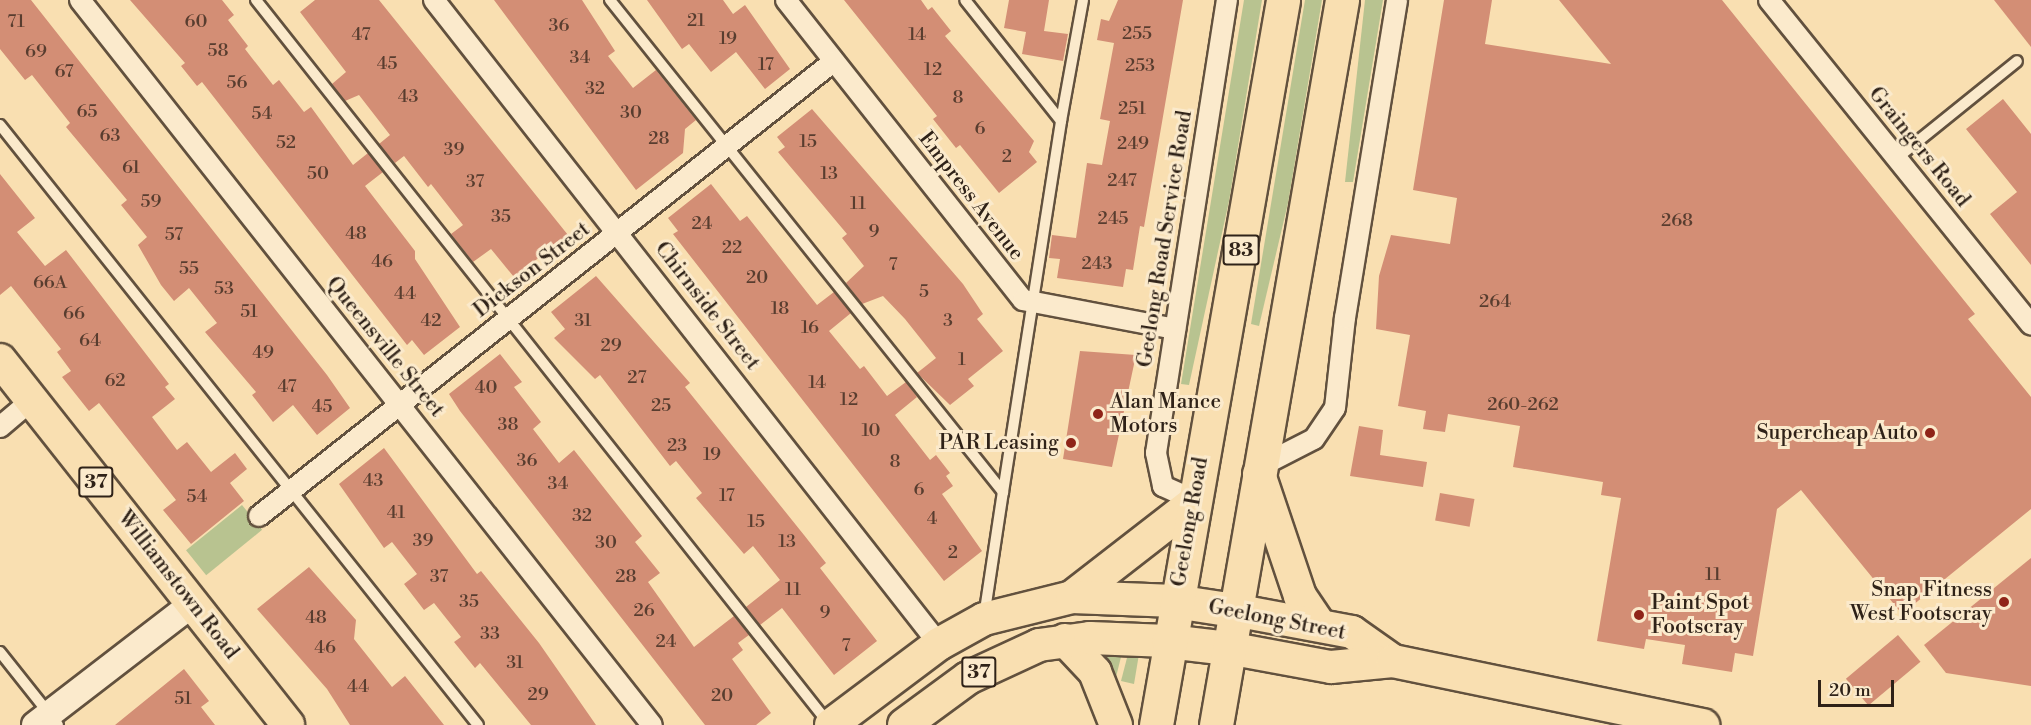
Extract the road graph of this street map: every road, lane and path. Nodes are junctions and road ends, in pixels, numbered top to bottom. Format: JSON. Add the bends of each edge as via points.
{"nodes":[{"id":1,"x":80,"y":0,"type":"edge"},
{"id":2,"x":256,"y":0,"type":"edge"},
{"id":3,"x":434,"y":0,"type":"edge"},
{"id":4,"x":610,"y":0,"type":"edge"},
{"id":5,"x":786,"y":0,"type":"edge"},
{"id":6,"x":965,"y":0,"type":"edge"},
{"id":7,"x":1083,"y":0,"type":"edge"},
{"id":8,"x":1227,"y":0,"type":"edge"},
{"id":9,"x":1283,"y":0,"type":"edge"},
{"id":10,"x":1342,"y":0,"type":"edge"},
{"id":11,"x":1397,"y":0,"type":"edge"},
{"id":12,"x":1769,"y":0,"type":"edge"},
{"id":13,"x":834,"y":61,"type":"junction"},
{"id":14,"x":2017,"y":61,"type":"dead end"},
{"id":15,"x":1061,"y":121,"type":"junction"},
{"id":16,"x":0,"y":125,"type":"edge"},
{"id":17,"x":726,"y":147,"type":"junction"},
{"id":18,"x":1897,"y":158,"type":"junction"},
{"id":19,"x":618,"y":232,"type":"junction"},
{"id":20,"x":1032,"y":305,"type":"junction"},
{"id":21,"x":509,"y":319,"type":"junction"},
{"id":22,"x":2031,"y":325,"type":"edge"},
{"id":23,"x":1175,"y":329,"type":"junction"},
{"id":24,"x":0,"y":360,"type":"edge"},
{"id":25,"x":32,"y":400,"type":"junction"},
{"id":26,"x":401,"y":405,"type":"junction"},
{"id":27,"x":0,"y":427,"type":"edge"},
{"id":28,"x":1260,"y":470,"type":"junction"},
{"id":29,"x":291,"y":491,"type":"junction"},
{"id":30,"x":1003,"y":492,"type":"junction"},
{"id":31,"x":1193,"y":501,"type":"junction"},
{"id":32,"x":259,"y":516,"type":"dead end"},
{"id":33,"x":1071,"y":597,"type":"junction"},
{"id":34,"x":1175,"y":601,"type":"junction"},
{"id":35,"x":192,"y":604,"type":"junction"},
{"id":36,"x":1234,"y":610,"type":"junction"},
{"id":37,"x":984,"y":619,"type":"junction"},
{"id":38,"x":1318,"y":623,"type":"junction"},
{"id":39,"x":1065,"y":640,"type":"junction"},
{"id":40,"x":1167,"y":641,"type":"junction"},
{"id":41,"x":939,"y":644,"type":"junction"},
{"id":42,"x":1228,"y":648,"type":"junction"},
{"id":43,"x":0,"y":652,"type":"edge"},
{"id":44,"x":1393,"y":661,"type":"junction"},
{"id":45,"x":1220,"y":719,"type":"edge"},
{"id":46,"x":1634,"y":719,"type":"edge"},
{"id":47,"x":47,"y":721,"type":"edge"},
{"id":48,"x":288,"y":725,"type":"edge"},
{"id":49,"x":478,"y":725,"type":"edge"},
{"id":50,"x":652,"y":725,"type":"edge"},
{"id":51,"x":830,"y":725,"type":"edge"},
{"id":52,"x":904,"y":725,"type":"edge"},
{"id":53,"x":1116,"y":725,"type":"edge"},
{"id":54,"x":1156,"y":725,"type":"edge"},
{"id":55,"x":1703,"y":725,"type":"edge"}],
"edges":[{"from":1,"to":26,"type":"street","name":"Queensville Street"},
{"from":2,"to":21,"type":"lane"},
{"from":3,"to":19,"type":"street","name":"Chirnside Street"},
{"from":4,"to":17,"type":"lane"},
{"from":5,"to":13,"type":"street","name":"Empress Avenue"},
{"from":6,"to":15,"type":"lane"},
{"from":7,"to":15,"type":"lane"},
{"from":8,"to":23,"type":"street","name":"Geelong Road Service Road"},
{"from":9,"to":31,"type":"highway","name":"Geelong Road","number":"83"},
{"from":10,"to":28,"type":"highway"},
{"from":11,"to":28,"type":"street","via":[[1345,318],[1335,408],[1314,439]]},
{"from":12,"to":18,"type":"street","name":"Graingers Road"},
{"from":13,"to":17,"type":"street","name":"Dickson Street"},
{"from":13,"to":20,"type":"street","name":"Empress Avenue"},
{"from":14,"to":18,"type":"lane"},
{"from":15,"to":20,"type":"lane"},
{"from":16,"to":29,"type":"lane"},
{"from":17,"to":19,"type":"street","name":"Dickson Street"},
{"from":17,"to":30,"type":"lane"},
{"from":18,"to":22,"type":"street","name":"Graingers Road"},
{"from":19,"to":21,"type":"street","name":"Dickson Street"},
{"from":19,"to":41,"type":"street","name":"Chirnside Street"},
{"from":20,"to":23,"type":"street"},
{"from":20,"to":30,"type":"lane"},
{"from":21,"to":26,"type":"street","name":"Dickson Street"},
{"from":21,"to":51,"type":"lane"},
{"from":23,"to":31,"type":"street","name":"Geelong Road Service Road","via":[[1157,470],[1167,490]]},
{"from":24,"to":25,"type":"main road","name":"Williamstown Road","number":"37"},
{"from":25,"to":27,"type":"street"},
{"from":25,"to":35,"type":"main road","name":"Williamstown Road","number":"37"},
{"from":26,"to":29,"type":"street","name":"Dickson Street"},
{"from":26,"to":50,"type":"street","name":"Queensville Street"},
{"from":28,"to":36,"type":"highway"},
{"from":28,"to":38,"type":"main road","via":[[1300,596]]},
{"from":29,"to":32,"type":"street","name":"Dickson Street"},
{"from":29,"to":49,"type":"lane"},
{"from":30,"to":37,"type":"lane"},
{"from":31,"to":33,"type":"main road"},
{"from":31,"to":34,"type":"highway","name":"Geelong Road","number":"83"},
{"from":33,"to":34,"type":"main road","name":"Geelong Street","number":"37"},
{"from":33,"to":37,"type":"main road","name":"Geelong Street","number":"37"},
{"from":34,"to":36,"type":"highway","name":"Geelong Street","number":"37"},
{"from":34,"to":40,"type":"highway","name":"Geelong Road","number":"83"},
{"from":35,"to":47,"type":"street"},
{"from":35,"to":48,"type":"main road","name":"Williamstown Road","number":"37"},
{"from":36,"to":38,"type":"main road","name":"Geelong Street"},
{"from":36,"to":42,"type":"highway"},
{"from":37,"to":41,"type":"main road","name":"Geelong Street","number":"37"},
{"from":38,"to":44,"type":"main road","name":"Geelong Street","via":[[1352,632]]},
{"from":39,"to":40,"type":"main road","name":"Geelong Street","number":"37"},
{"from":39,"to":52,"type":"main road","name":"Geelong Street","number":"37","via":[[992,664]]},
{"from":39,"to":53,"type":"main road","via":[[1095,672]]},
{"from":40,"to":42,"type":"highway","name":"Geelong Street","number":"37"},
{"from":40,"to":54,"type":"highway","name":"Geelong Road"},
{"from":41,"to":51,"type":"main road","name":"Geelong Street","number":"37"},
{"from":42,"to":44,"type":"main road","name":"Geelong Street","via":[[1331,667]]},
{"from":42,"to":45,"type":"highway"},
{"from":43,"to":47,"type":"lane"},
{"from":44,"to":46,"type":"main road","name":"Geelong Street"},
{"from":46,"to":55,"type":"main road","name":"Geelong Street"}]}
